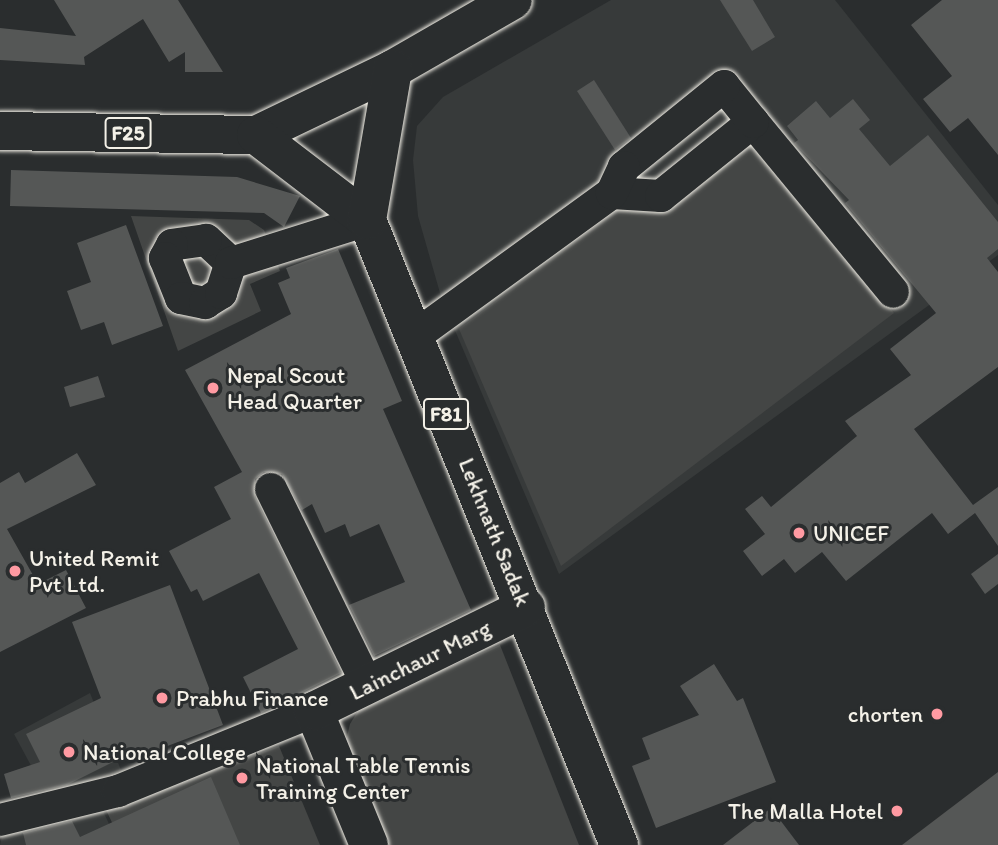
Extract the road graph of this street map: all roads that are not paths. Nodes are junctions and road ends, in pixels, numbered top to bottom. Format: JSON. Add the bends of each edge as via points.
{"nodes":[{"id":1,"x":513,"y":0,"type":"edge"},
{"id":2,"x":393,"y":69,"type":"junction"},
{"id":3,"x":753,"y":122,"type":"junction"},
{"id":4,"x":0,"y":131,"type":"edge"},
{"id":5,"x":256,"y":135,"type":"junction"},
{"id":6,"x":612,"y":193,"type":"junction"},
{"id":7,"x":367,"y":220,"type":"junction"},
{"id":8,"x":231,"y":263,"type":"dead end"},
{"id":9,"x":893,"y":292,"type":"dead end"},
{"id":10,"x":415,"y":337,"type":"junction"},
{"id":11,"x":271,"y":489,"type":"dead end"},
{"id":12,"x":526,"y":607,"type":"junction"},
{"id":13,"x":368,"y":686,"type":"junction"},
{"id":14,"x":314,"y":711,"type":"junction"},
{"id":15,"x":0,"y":820,"type":"edge"},
{"id":16,"x":369,"y":845,"type":"edge"},
{"id":17,"x":619,"y":845,"type":"edge"}],
"edges":[{"from":1,"to":2,"type":"main road"},
{"from":2,"to":5,"type":"main road","number":"F25"},
{"from":2,"to":7,"type":"main road"},
{"from":3,"to":6,"type":"street","via":[[660,196]]},
{"from":3,"to":6,"type":"street","via":[[724,86],[624,167]]},
{"from":3,"to":9,"type":"street"},
{"from":4,"to":5,"type":"main road","number":"F25"},
{"from":5,"to":7,"type":"main road"},
{"from":6,"to":10,"type":"street"},
{"from":7,"to":8,"type":"street"},
{"from":7,"to":10,"type":"main road","name":"Lekhnath Sadak","number":"F81"},
{"from":10,"to":12,"type":"main road","name":"Lekhnath Sadak","number":"F81"},
{"from":11,"to":13,"type":"street"},
{"from":12,"to":13,"type":"main road","name":"Lainchaur Marg"},
{"from":12,"to":17,"type":"main road","name":"Lekhnath Sadak","number":"F81"},
{"from":13,"to":14,"type":"main road","name":"Lainchaur Marg"},
{"from":14,"to":15,"type":"street","via":[[118,791]]},
{"from":14,"to":16,"type":"main road"}]}
